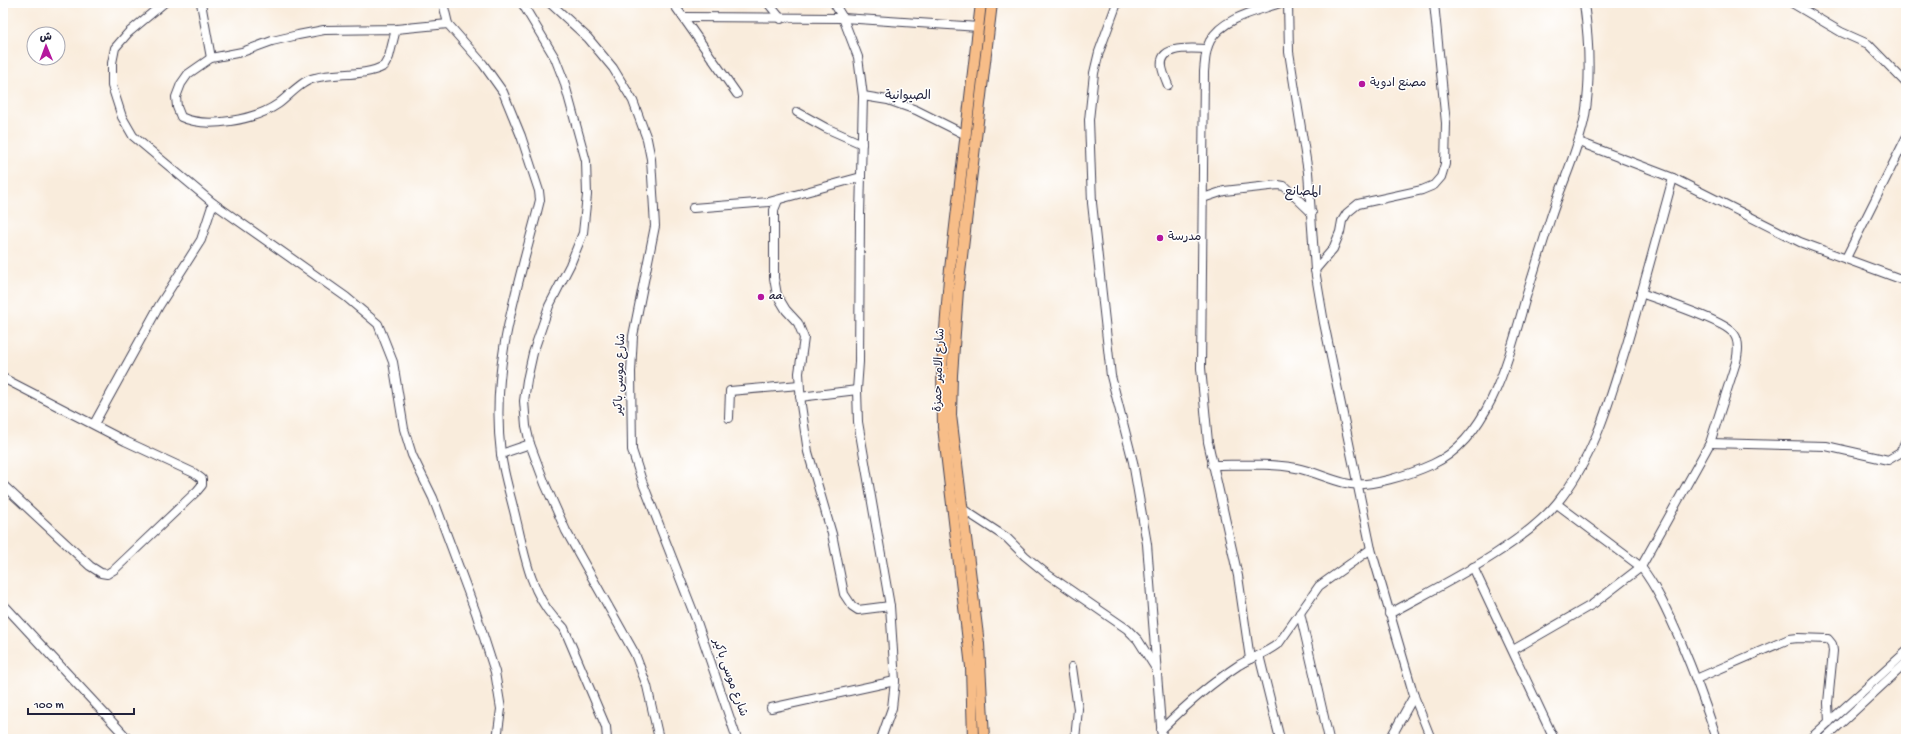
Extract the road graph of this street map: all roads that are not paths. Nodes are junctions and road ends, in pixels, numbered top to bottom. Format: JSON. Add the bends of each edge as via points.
{"nodes":[{"id":1,"x":164,"y":3,"type":"edge"},
{"id":2,"x":201,"y":3,"type":"edge"},
{"id":3,"x":443,"y":3,"type":"edge"},
{"id":4,"x":522,"y":3,"type":"edge"},
{"id":5,"x":550,"y":3,"type":"edge"},
{"id":6,"x":558,"y":3,"type":"edge"},
{"id":7,"x":673,"y":3,"type":"edge"},
{"id":8,"x":768,"y":3,"type":"edge"},
{"id":9,"x":834,"y":3,"type":"edge"},
{"id":10,"x":981,"y":3,"type":"edge"},
{"id":11,"x":992,"y":3,"type":"edge"},
{"id":12,"x":1117,"y":3,"type":"edge"},
{"id":13,"x":1280,"y":3,"type":"edge"},
{"id":14,"x":1288,"y":3,"type":"edge"},
{"id":15,"x":1434,"y":3,"type":"edge"},
{"id":16,"x":1584,"y":3,"type":"edge"},
{"id":17,"x":1792,"y":3,"type":"edge"},
{"id":18,"x":682,"y":17,"type":"junction"},
{"id":19,"x":843,"y":18,"type":"junction"},
{"id":20,"x":781,"y":19,"type":"junction"},
{"id":21,"x":570,"y":21,"type":"junction"},
{"id":22,"x":448,"y":24,"type":"junction"},
{"id":23,"x":978,"y":27,"type":"junction"},
{"id":24,"x":396,"y":29,"type":"junction"},
{"id":25,"x":1206,"y":49,"type":"junction"},
{"id":26,"x":211,"y":58,"type":"junction"},
{"id":27,"x":1906,"y":82,"type":"edge"},
{"id":28,"x":1168,"y":86,"type":"dead end"},
{"id":29,"x":737,"y":94,"type":"dead end"},
{"id":30,"x":863,"y":96,"type":"junction"},
{"id":31,"x":797,"y":112,"type":"dead end"},
{"id":32,"x":966,"y":135,"type":"junction"},
{"id":33,"x":1906,"y":138,"type":"edge"},
{"id":34,"x":1579,"y":142,"type":"junction"},
{"id":35,"x":862,"y":144,"type":"junction"},
{"id":36,"x":861,"y":177,"type":"junction"},
{"id":37,"x":1673,"y":178,"type":"junction"},
{"id":38,"x":1203,"y":198,"type":"junction"},
{"id":39,"x":778,"y":200,"type":"junction"},
{"id":40,"x":213,"y":203,"type":"junction"},
{"id":41,"x":694,"y":208,"type":"dead end"},
{"id":42,"x":1312,"y":213,"type":"junction"},
{"id":43,"x":1846,"y":258,"type":"junction"},
{"id":44,"x":1315,"y":270,"type":"junction"},
{"id":45,"x":1906,"y":281,"type":"edge"},
{"id":46,"x":1641,"y":293,"type":"junction"},
{"id":47,"x":3,"y":378,"type":"edge"},
{"id":48,"x":799,"y":385,"type":"junction"},
{"id":49,"x":857,"y":390,"type":"junction"},
{"id":50,"x":800,"y":397,"type":"junction"},
{"id":51,"x":729,"y":418,"type":"dead end"},
{"id":52,"x":94,"y":424,"type":"junction"},
{"id":53,"x":1906,"y":440,"type":"edge"},
{"id":54,"x":1710,"y":443,"type":"junction"},
{"id":55,"x":530,"y":444,"type":"junction"},
{"id":56,"x":501,"y":454,"type":"junction"},
{"id":57,"x":1212,"y":465,"type":"junction"},
{"id":58,"x":3,"y":485,"type":"edge"},
{"id":59,"x":1358,"y":486,"type":"junction"},
{"id":60,"x":1557,"y":504,"type":"junction"},
{"id":61,"x":961,"y":508,"type":"junction"},
{"id":62,"x":1371,"y":549,"type":"junction"},
{"id":63,"x":1473,"y":567,"type":"junction"},
{"id":64,"x":1640,"y":567,"type":"junction"},
{"id":65,"x":971,"y":577,"type":"junction"},
{"id":66,"x":960,"y":578,"type":"junction"},
{"id":67,"x":3,"y":604,"type":"edge"},
{"id":68,"x":890,"y":606,"type":"junction"},
{"id":69,"x":1300,"y":613,"type":"junction"},
{"id":70,"x":1389,"y":614,"type":"junction"},
{"id":71,"x":1513,"y":650,"type":"junction"},
{"id":72,"x":1906,"y":652,"type":"edge"},
{"id":73,"x":1259,"y":655,"type":"junction"},
{"id":74,"x":1250,"y":659,"type":"junction"},
{"id":75,"x":1906,"y":663,"type":"edge"},
{"id":76,"x":1072,"y":667,"type":"dead end"},
{"id":77,"x":1155,"y":667,"type":"junction"},
{"id":78,"x":1696,"y":680,"type":"junction"},
{"id":79,"x":895,"y":681,"type":"junction"},
{"id":80,"x":1414,"y":696,"type":"junction"},
{"id":81,"x":771,"y":708,"type":"dead end"},
{"id":82,"x":1829,"y":722,"type":"junction"},
{"id":83,"x":1162,"y":735,"type":"edge"},
{"id":84,"x":128,"y":739,"type":"edge"},
{"id":85,"x":497,"y":739,"type":"edge"},
{"id":86,"x":607,"y":739,"type":"edge"},
{"id":87,"x":659,"y":739,"type":"edge"},
{"id":88,"x":737,"y":739,"type":"edge"},
{"id":89,"x":881,"y":739,"type":"edge"},
{"id":90,"x":973,"y":739,"type":"edge"},
{"id":91,"x":984,"y":739,"type":"edge"},
{"id":92,"x":1075,"y":739,"type":"edge"},
{"id":93,"x":1280,"y":739,"type":"edge"},
{"id":94,"x":1329,"y":739,"type":"edge"},
{"id":95,"x":1390,"y":739,"type":"edge"},
{"id":96,"x":1431,"y":739,"type":"edge"},
{"id":97,"x":1554,"y":739,"type":"edge"},
{"id":98,"x":1717,"y":739,"type":"edge"},
{"id":99,"x":1810,"y":739,"type":"edge"},
{"id":100,"x":1824,"y":739,"type":"edge"}],
"edges":[{"from":1,"to":40,"type":"street","via":[[128,33],[115,48],[111,72],[114,98],[124,123],[133,136]]},
{"from":2,"to":26,"type":"street"},
{"from":3,"to":22,"type":"street"},
{"from":4,"to":55,"type":"street","via":[[560,70],[581,144],[587,180],[583,233],[542,326],[527,380],[525,407]]},
{"from":5,"to":21,"type":"street","name":"شارع موسى باكير"},
{"from":6,"to":21,"type":"street"},
{"from":7,"to":18,"type":"street"},
{"from":8,"to":20,"type":"street"},
{"from":9,"to":19,"type":"street"},
{"from":10,"to":23,"type":"main road","name":"شارع الامير حمزة"},
{"from":11,"to":61,"type":"main road","name":"شارع الامير حمزة","via":[[953,346],[951,415]]},
{"from":12,"to":77,"type":"street","via":[[1094,73],[1089,120],[1092,203],[1111,376],[1133,462],[1147,544]]},
{"from":13,"to":25,"type":"street","via":[[1230,22],[1219,29]]},
{"from":14,"to":42,"type":"street","via":[[1289,52]]},
{"from":15,"to":44,"type":"street","via":[[1446,123],[1445,164],[1441,177],[1434,185],[1422,190],[1358,204],[1347,213],[1333,249]]},
{"from":16,"to":34,"type":"street","via":[[1588,28],[1587,98]]},
{"from":17,"to":27,"type":"street","via":[[1840,32],[1868,44]]},
{"from":18,"to":20,"type":"street"},
{"from":18,"to":29,"type":"street"},
{"from":19,"to":20,"type":"street"},
{"from":19,"to":23,"type":"street"},
{"from":19,"to":30,"type":"street","via":[[858,57]]},
{"from":21,"to":88,"type":"street","name":"شارع موسى باكير","via":[[613,68],[633,101],[652,159],[655,226],[633,336],[632,450],[696,619]]},
{"from":22,"to":24,"type":"street"},
{"from":22,"to":56,"type":"street","via":[[484,64],[503,92],[539,191],[540,200],[501,356]]},
{"from":23,"to":32,"type":"main road","name":"شارع الامير حمزة"},
{"from":24,"to":26,"type":"street","via":[[324,30]]},
{"from":24,"to":26,"type":"street","via":[[389,57],[378,70],[313,78],[264,112],[230,122],[189,121],[181,117],[176,97],[188,74]]},
{"from":25,"to":28,"type":"street","via":[[1176,49],[1164,57],[1162,66]]},
{"from":25,"to":38,"type":"street"},
{"from":30,"to":32,"type":"street","via":[[888,100],[916,110]]},
{"from":30,"to":35,"type":"street"},
{"from":31,"to":35,"type":"street"},
{"from":32,"to":66,"type":"main road","name":"شارع الامير حمزة","via":[[949,278],[942,368],[943,427]]},
{"from":33,"to":43,"type":"street"},
{"from":34,"to":37,"type":"street"},
{"from":34,"to":59,"type":"street","via":[[1556,203],[1506,364],[1480,420],[1468,436],[1443,459],[1395,477]]},
{"from":35,"to":36,"type":"street"},
{"from":36,"to":39,"type":"street"},
{"from":36,"to":49,"type":"street"},
{"from":37,"to":43,"type":"street","via":[[1800,242]]},
{"from":37,"to":46,"type":"street"},
{"from":38,"to":42,"type":"street","via":[[1224,191],[1278,185],[1284,186]]},
{"from":38,"to":57,"type":"street","via":[[1202,368]]},
{"from":39,"to":41,"type":"street"},
{"from":39,"to":48,"type":"street","via":[[774,210],[774,278],[776,294],[802,330],[804,338]]},
{"from":40,"to":52,"type":"street","via":[[201,240],[159,306]]},
{"from":40,"to":85,"type":"street","via":[[346,296],[378,324],[393,362],[404,429],[412,455],[433,498],[495,672],[501,709]]},
{"from":42,"to":44,"type":"street"},
{"from":43,"to":45,"type":"street"},
{"from":44,"to":59,"type":"street"},
{"from":46,"to":54,"type":"street","via":[[1722,325],[1735,335],[1738,349],[1736,362]]},
{"from":46,"to":60,"type":"street","via":[[1610,400],[1595,440],[1584,463]]},
{"from":47,"to":52,"type":"street"},
{"from":48,"to":50,"type":"street"},
{"from":48,"to":51,"type":"street","via":[[730,391]]},
{"from":49,"to":50,"type":"street"},
{"from":49,"to":68,"type":"street","via":[[858,422]]},
{"from":50,"to":68,"type":"street","via":[[808,452],[832,534],[846,598],[858,610]]},
{"from":52,"to":58,"type":"street","via":[[202,479],[197,491],[110,572],[102,573],[90,566]]},
{"from":53,"to":54,"type":"street","via":[[1900,453],[1888,460],[1826,446]]},
{"from":54,"to":64,"type":"street"},
{"from":55,"to":56,"type":"street"},
{"from":55,"to":87,"type":"street","via":[[566,531],[635,654],[647,686]]},
{"from":56,"to":86,"type":"street","via":[[530,574],[543,601],[564,628],[606,727]]},
{"from":57,"to":59,"type":"street","via":[[1295,467]]},
{"from":57,"to":74,"type":"street","via":[[1238,576]]},
{"from":59,"to":62,"type":"street"},
{"from":60,"to":63,"type":"street","via":[[1532,526]]},
{"from":60,"to":64,"type":"street"},
{"from":61,"to":65,"type":"main road","name":"شارع الامير حمزة"},
{"from":61,"to":77,"type":"street","via":[[1008,538],[1047,574],[1127,629],[1138,640]]},
{"from":62,"to":69,"type":"street","via":[[1319,586]]},
{"from":62,"to":70,"type":"street"},
{"from":63,"to":70,"type":"street"},
{"from":63,"to":71,"type":"street"},
{"from":64,"to":71,"type":"street","via":[[1588,608]]},
{"from":64,"to":78,"type":"street","via":[[1650,578],[1666,608]]},
{"from":65,"to":66,"type":"main road"},
{"from":65,"to":91,"type":"main road","name":"شارع الامير حمزة","via":[[979,644]]},
{"from":66,"to":90,"type":"main road","name":"شارع الامير حمزة","via":[[971,667]]},
{"from":67,"to":84,"type":"street"},
{"from":68,"to":79,"type":"street"},
{"from":69,"to":73,"type":"street","via":[[1279,643]]},
{"from":69,"to":94,"type":"street"},
{"from":70,"to":80,"type":"street"},
{"from":71,"to":97,"type":"street"},
{"from":72,"to":82,"type":"street"},
{"from":73,"to":74,"type":"street"},
{"from":73,"to":93,"type":"street"},
{"from":74,"to":83,"type":"street","via":[[1199,694]]},
{"from":75,"to":100,"type":"street"},
{"from":76,"to":92,"type":"street","via":[[1078,709]]},
{"from":77,"to":83,"type":"street"},
{"from":78,"to":82,"type":"street","via":[[1789,639],[1828,640],[1833,651],[1828,703]]},
{"from":78,"to":98,"type":"street"},
{"from":79,"to":81,"type":"street"},
{"from":79,"to":89,"type":"street","via":[[892,708]]},
{"from":80,"to":95,"type":"street"},
{"from":80,"to":96,"type":"street"},
{"from":82,"to":99,"type":"street"}]}
